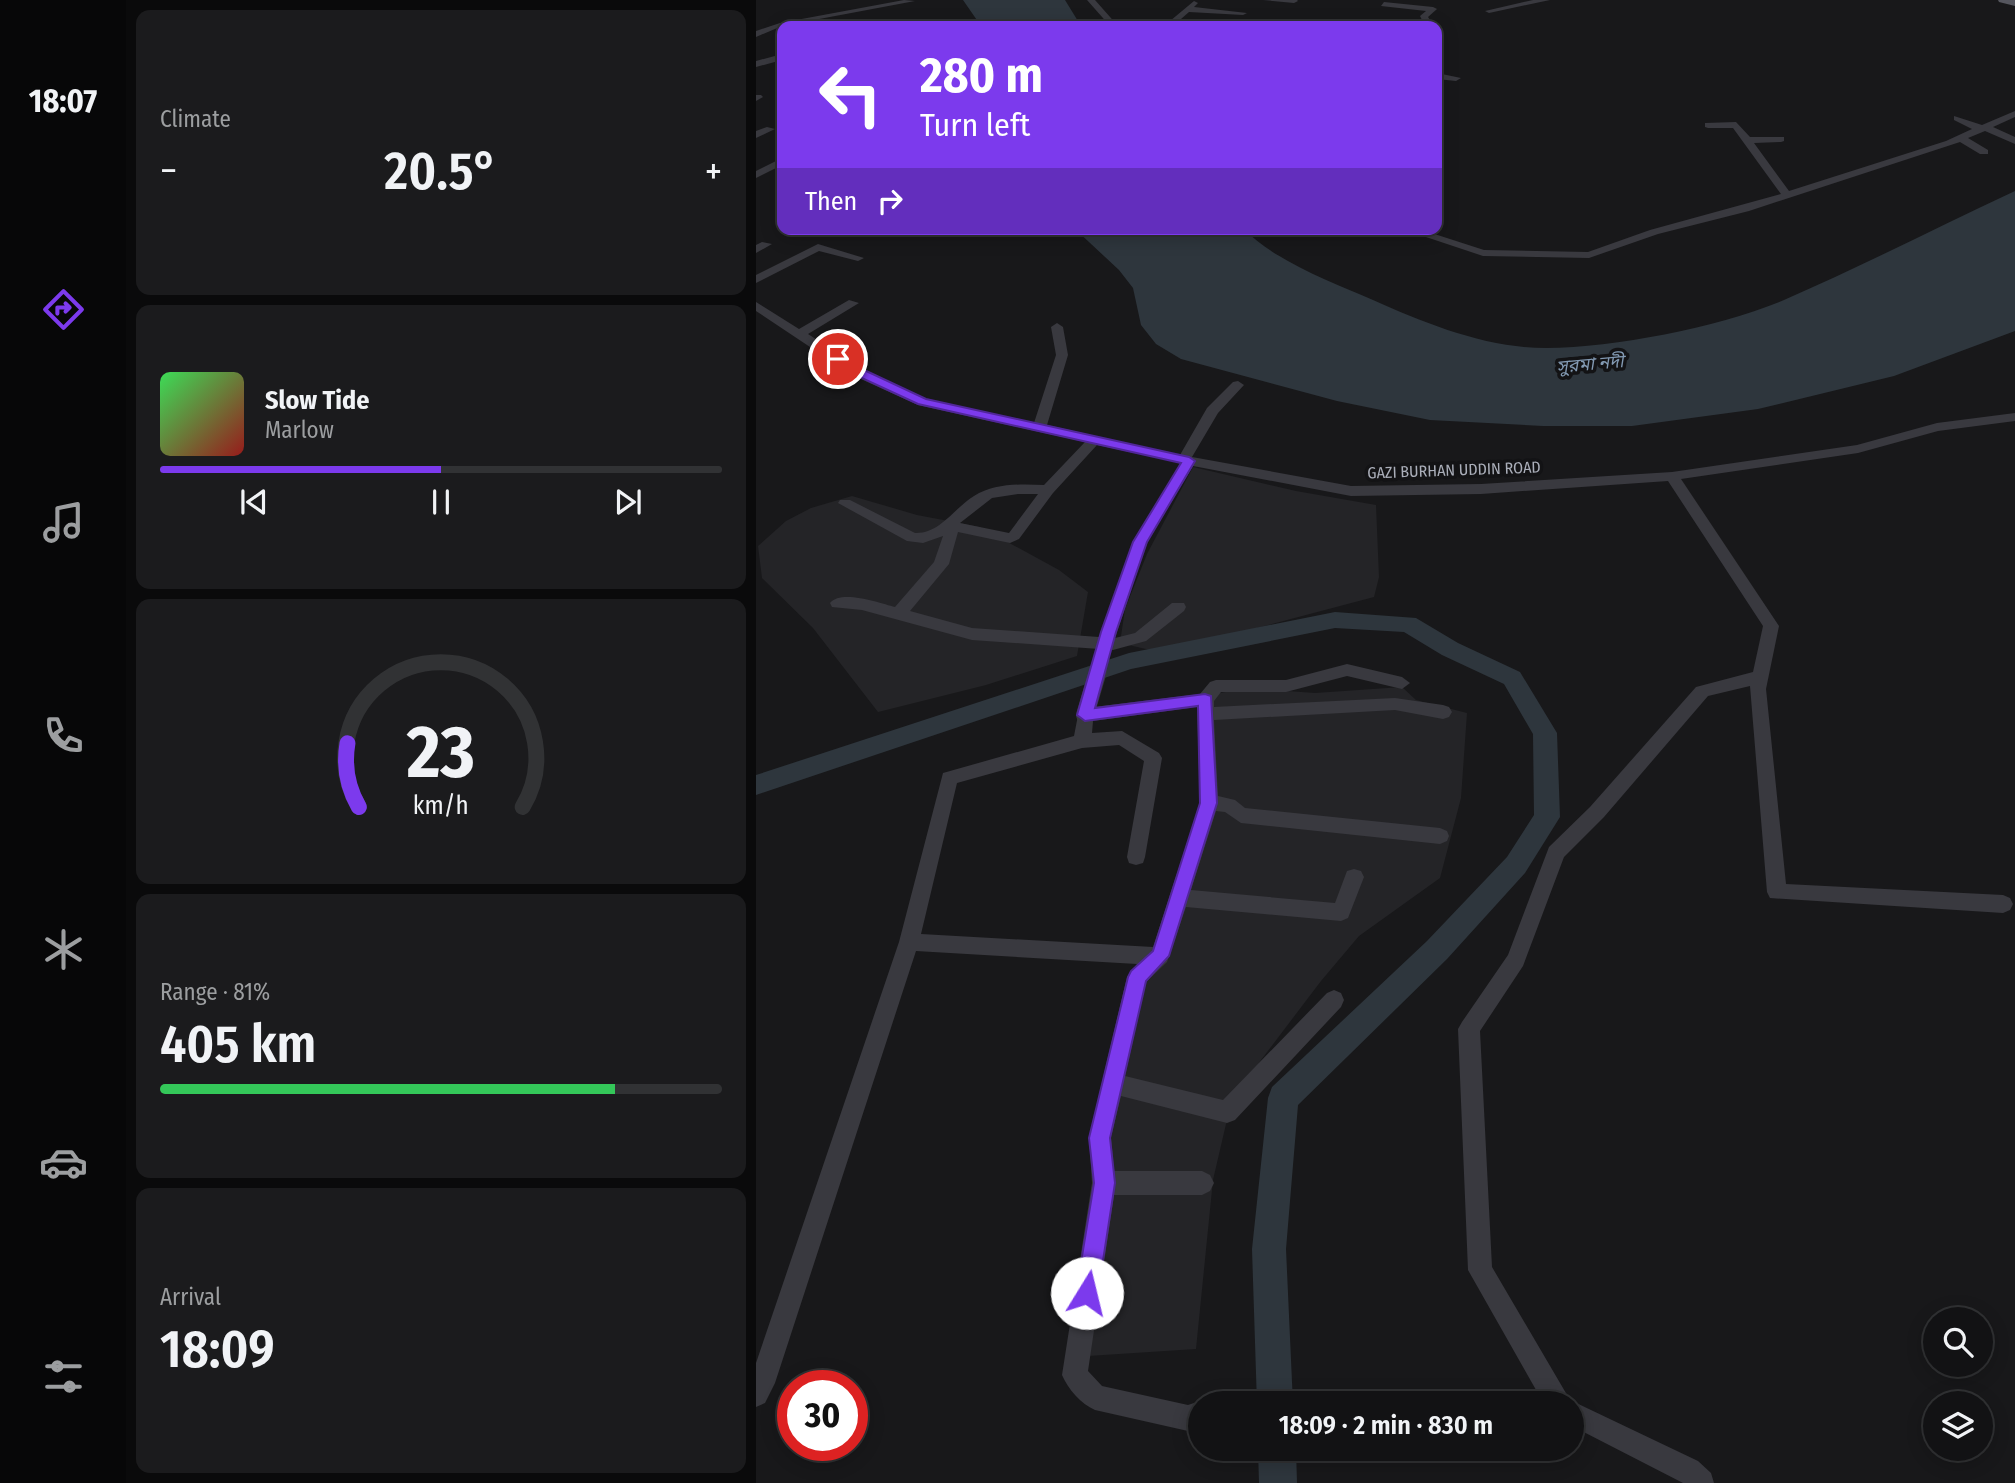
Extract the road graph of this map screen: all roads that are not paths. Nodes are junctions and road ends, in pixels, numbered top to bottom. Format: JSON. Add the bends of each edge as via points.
{"nodes":[{"id":1,"x":1091,"y":0,"type":"edge"},
{"id":2,"x":1198,"y":0,"type":"edge"},
{"id":3,"x":1267,"y":0,"type":"edge"},
{"id":4,"x":1546,"y":0,"type":"edge"},
{"id":5,"x":2003,"y":0,"type":"edge"},
{"id":6,"x":911,"y":1,"type":"edge"},
{"id":7,"x":1294,"y":1,"type":"edge"},
{"id":8,"x":2013,"y":1,"type":"edge"},
{"id":9,"x":1384,"y":5,"type":"dead end"},
{"id":10,"x":1186,"y":9,"type":"junction"},
{"id":11,"x":1489,"y":11,"type":"dead end"},
{"id":12,"x":1243,"y":13,"type":"dead end"},
{"id":13,"x":806,"y":21,"type":"edge"},
{"id":14,"x":1110,"y":21,"type":"edge"},
{"id":15,"x":1173,"y":21,"type":"edge"},
{"id":16,"x":1425,"y":21,"type":"edge"},
{"id":17,"x":777,"y":27,"type":"edge"},
{"id":18,"x":756,"y":34,"type":"edge"},
{"id":19,"x":777,"y":58,"type":"edge"},
{"id":20,"x":756,"y":64,"type":"edge"},
{"id":21,"x":1442,"y":77,"type":"edge"},
{"id":22,"x":1456,"y":78,"type":"dead end"},
{"id":23,"x":2015,"y":114,"type":"edge"},
{"id":24,"x":1957,"y":118,"type":"dead end"},
{"id":25,"x":1708,"y":125,"type":"dead end"},
{"id":26,"x":1986,"y":128,"type":"junction"},
{"id":27,"x":770,"y":129,"type":"dead end"},
{"id":28,"x":756,"y":135,"type":"edge"},
{"id":29,"x":1960,"y":138,"type":"junction"},
{"id":30,"x":1781,"y":139,"type":"dead end"},
{"id":31,"x":1747,"y":140,"type":"junction"},
{"id":32,"x":2015,"y":141,"type":"edge"},
{"id":33,"x":1984,"y":152,"type":"dead end"},
{"id":34,"x":777,"y":164,"type":"edge"},
{"id":35,"x":756,"y":175,"type":"edge"},
{"id":36,"x":1786,"y":194,"type":"junction"},
{"id":37,"x":1426,"y":235,"type":"edge"},
{"id":38,"x":858,"y":258,"type":"dead end"},
{"id":39,"x":756,"y":280,"type":"edge"},
{"id":40,"x":853,"y":303,"type":"dead end"},
{"id":41,"x":756,"y":306,"type":"edge"},
{"id":42,"x":773,"y":317,"type":"junction"},
{"id":43,"x":756,"y":324,"type":"edge"},
{"id":44,"x":1057,"y":327,"type":"dead end"},
{"id":45,"x":799,"y":334,"type":"junction"},
{"id":46,"x":1238,"y":385,"type":"dead end"},
{"id":47,"x":2015,"y":417,"type":"edge"},
{"id":48,"x":1040,"y":428,"type":"junction"},
{"id":49,"x":1094,"y":440,"type":"junction"},
{"id":50,"x":1186,"y":461,"type":"junction"},
{"id":51,"x":1672,"y":476,"type":"junction"},
{"id":52,"x":1048,"y":490,"type":"junction"},
{"id":53,"x":845,"y":503,"type":"dead end"},
{"id":54,"x":951,"y":526,"type":"junction"},
{"id":55,"x":838,"y":603,"type":"dead end"},
{"id":56,"x":1178,"y":607,"type":"dead end"},
{"id":57,"x":898,"y":614,"type":"junction"},
{"id":58,"x":1760,"y":677,"type":"junction"},
{"id":59,"x":1402,"y":683,"type":"dead end"},
{"id":60,"x":1206,"y":707,"type":"junction"},
{"id":61,"x":1443,"y":712,"type":"dead end"},
{"id":62,"x":1085,"y":715,"type":"junction"},
{"id":63,"x":1082,"y":741,"type":"junction"},
{"id":64,"x":1209,"y":803,"type":"junction"},
{"id":65,"x":1440,"y":836,"type":"dead end"},
{"id":66,"x":1136,"y":857,"type":"dead end"},
{"id":67,"x":1354,"y":877,"type":"dead end"},
{"id":68,"x":1180,"y":898,"type":"junction"},
{"id":69,"x":2003,"y":904,"type":"dead end"},
{"id":70,"x":909,"y":942,"type":"junction"},
{"id":71,"x":1160,"y":956,"type":"junction"},
{"id":72,"x":1334,"y":1000,"type":"dead end"},
{"id":73,"x":1112,"y":1083,"type":"junction"},
{"id":74,"x":1104,"y":1183,"type":"junction"},
{"id":75,"x":1202,"y":1183,"type":"dead end"},
{"id":76,"x":1551,"y":1391,"type":"edge"},
{"id":77,"x":756,"y":1395,"type":"edge"},
{"id":78,"x":1188,"y":1418,"type":"edge"},
{"id":79,"x":1584,"y":1418,"type":"edge"},
{"id":80,"x":1701,"y":1483,"type":"edge"}],
"edges":[{"from":1,"to":14,"type":"street"},
{"from":2,"to":10,"type":"street"},
{"from":3,"to":7,"type":"street"},
{"from":4,"to":11,"type":"street"},
{"from":5,"to":8,"type":"main road"},
{"from":6,"to":13,"type":"street"},
{"from":9,"to":16,"type":"street","via":[[1433,9],[1423,16]]},
{"from":10,"to":12,"type":"street"},
{"from":10,"to":15,"type":"street"},
{"from":17,"to":18,"type":"street"},
{"from":19,"to":20,"type":"street"},
{"from":21,"to":22,"type":"street"},
{"from":23,"to":26,"type":"street"},
{"from":24,"to":26,"type":"street"},
{"from":25,"to":31,"type":"street","via":[[1736,125]]},
{"from":26,"to":29,"type":"street"},
{"from":26,"to":32,"type":"street"},
{"from":27,"to":28,"type":"street"},
{"from":29,"to":33,"type":"street"},
{"from":29,"to":36,"type":"street"},
{"from":30,"to":31,"type":"street"},
{"from":31,"to":36,"type":"street"},
{"from":34,"to":35,"type":"street"},
{"from":36,"to":37,"type":"street","via":[[1589,255],[1483,253]]},
{"from":38,"to":39,"type":"street","via":[[818,247]]},
{"from":40,"to":45,"type":"street"},
{"from":41,"to":42,"type":"street","name":"GAZI BURHAN UDDIN ROAD"},
{"from":42,"to":43,"type":"street"},
{"from":42,"to":45,"type":"street","name":"GAZI BURHAN UDDIN ROAD"},
{"from":44,"to":48,"type":"street","via":[[1062,355]]},
{"from":45,"to":48,"type":"street","name":"GAZI BURHAN UDDIN ROAD","via":[[858,372],[923,402]]},
{"from":46,"to":50,"type":"street","via":[[1212,411]]},
{"from":47,"to":51,"type":"street","name":"GAZI BURHAN UDDIN ROAD","via":[[1937,427],[1858,449]]},
{"from":48,"to":49,"type":"street","name":"GAZI BURHAN UDDIN ROAD"},
{"from":49,"to":50,"type":"street","name":"GAZI BURHAN UDDIN ROAD"},
{"from":49,"to":52,"type":"street"},
{"from":50,"to":51,"type":"street","name":"GAZI BURHAN UDDIN ROAD","via":[[1351,491],[1481,489]]},
{"from":50,"to":62,"type":"street","bridge":true,"via":[[1140,542]]},
{"from":51,"to":58,"type":"street","via":[[1771,625]]},
{"from":52,"to":54,"type":"street","via":[[1009,489],[986,495]]},
{"from":52,"to":54,"type":"street","via":[[1010,538]]},
{"from":53,"to":54,"type":"street","via":[[920,540]]},
{"from":54,"to":57,"type":"street","via":[[943,564]]},
{"from":55,"to":57,"type":"street"},
{"from":56,"to":57,"type":"street","via":[[1140,637],[1113,644],[972,634]]},
{"from":58,"to":69,"type":"street","via":[[1777,892]]},
{"from":58,"to":76,"type":"street","via":[[1702,691],[1556,853],[1516,960],[1469,1029],[1480,1270]]},
{"from":59,"to":60,"type":"street","via":[[1347,670],[1286,686],[1216,686]]},
{"from":60,"to":61,"type":"street","via":[[1395,705]]},
{"from":60,"to":62,"type":"street"},
{"from":60,"to":64,"type":"street"},
{"from":62,"to":63,"type":"street"},
{"from":63,"to":66,"type":"street","via":[[1122,738],[1153,758]]},
{"from":63,"to":70,"type":"street","via":[[948,778]]},
{"from":64,"to":65,"type":"street","via":[[1229,805],[1241,815]]},
{"from":64,"to":68,"type":"street"},
{"from":67,"to":68,"type":"street","via":[[1341,912]]},
{"from":68,"to":71,"type":"street"},
{"from":70,"to":71,"type":"street"},
{"from":70,"to":77,"type":"street"},
{"from":71,"to":73,"type":"street","via":[[1137,977]]},
{"from":72,"to":73,"type":"street","via":[[1227,1112]]},
{"from":73,"to":74,"type":"street","via":[[1100,1138]]},
{"from":74,"to":75,"type":"street"},
{"from":74,"to":78,"type":"street","via":[[1074,1375],[1095,1397]]},
{"from":79,"to":80,"type":"street","via":[[1689,1470]]}]}
